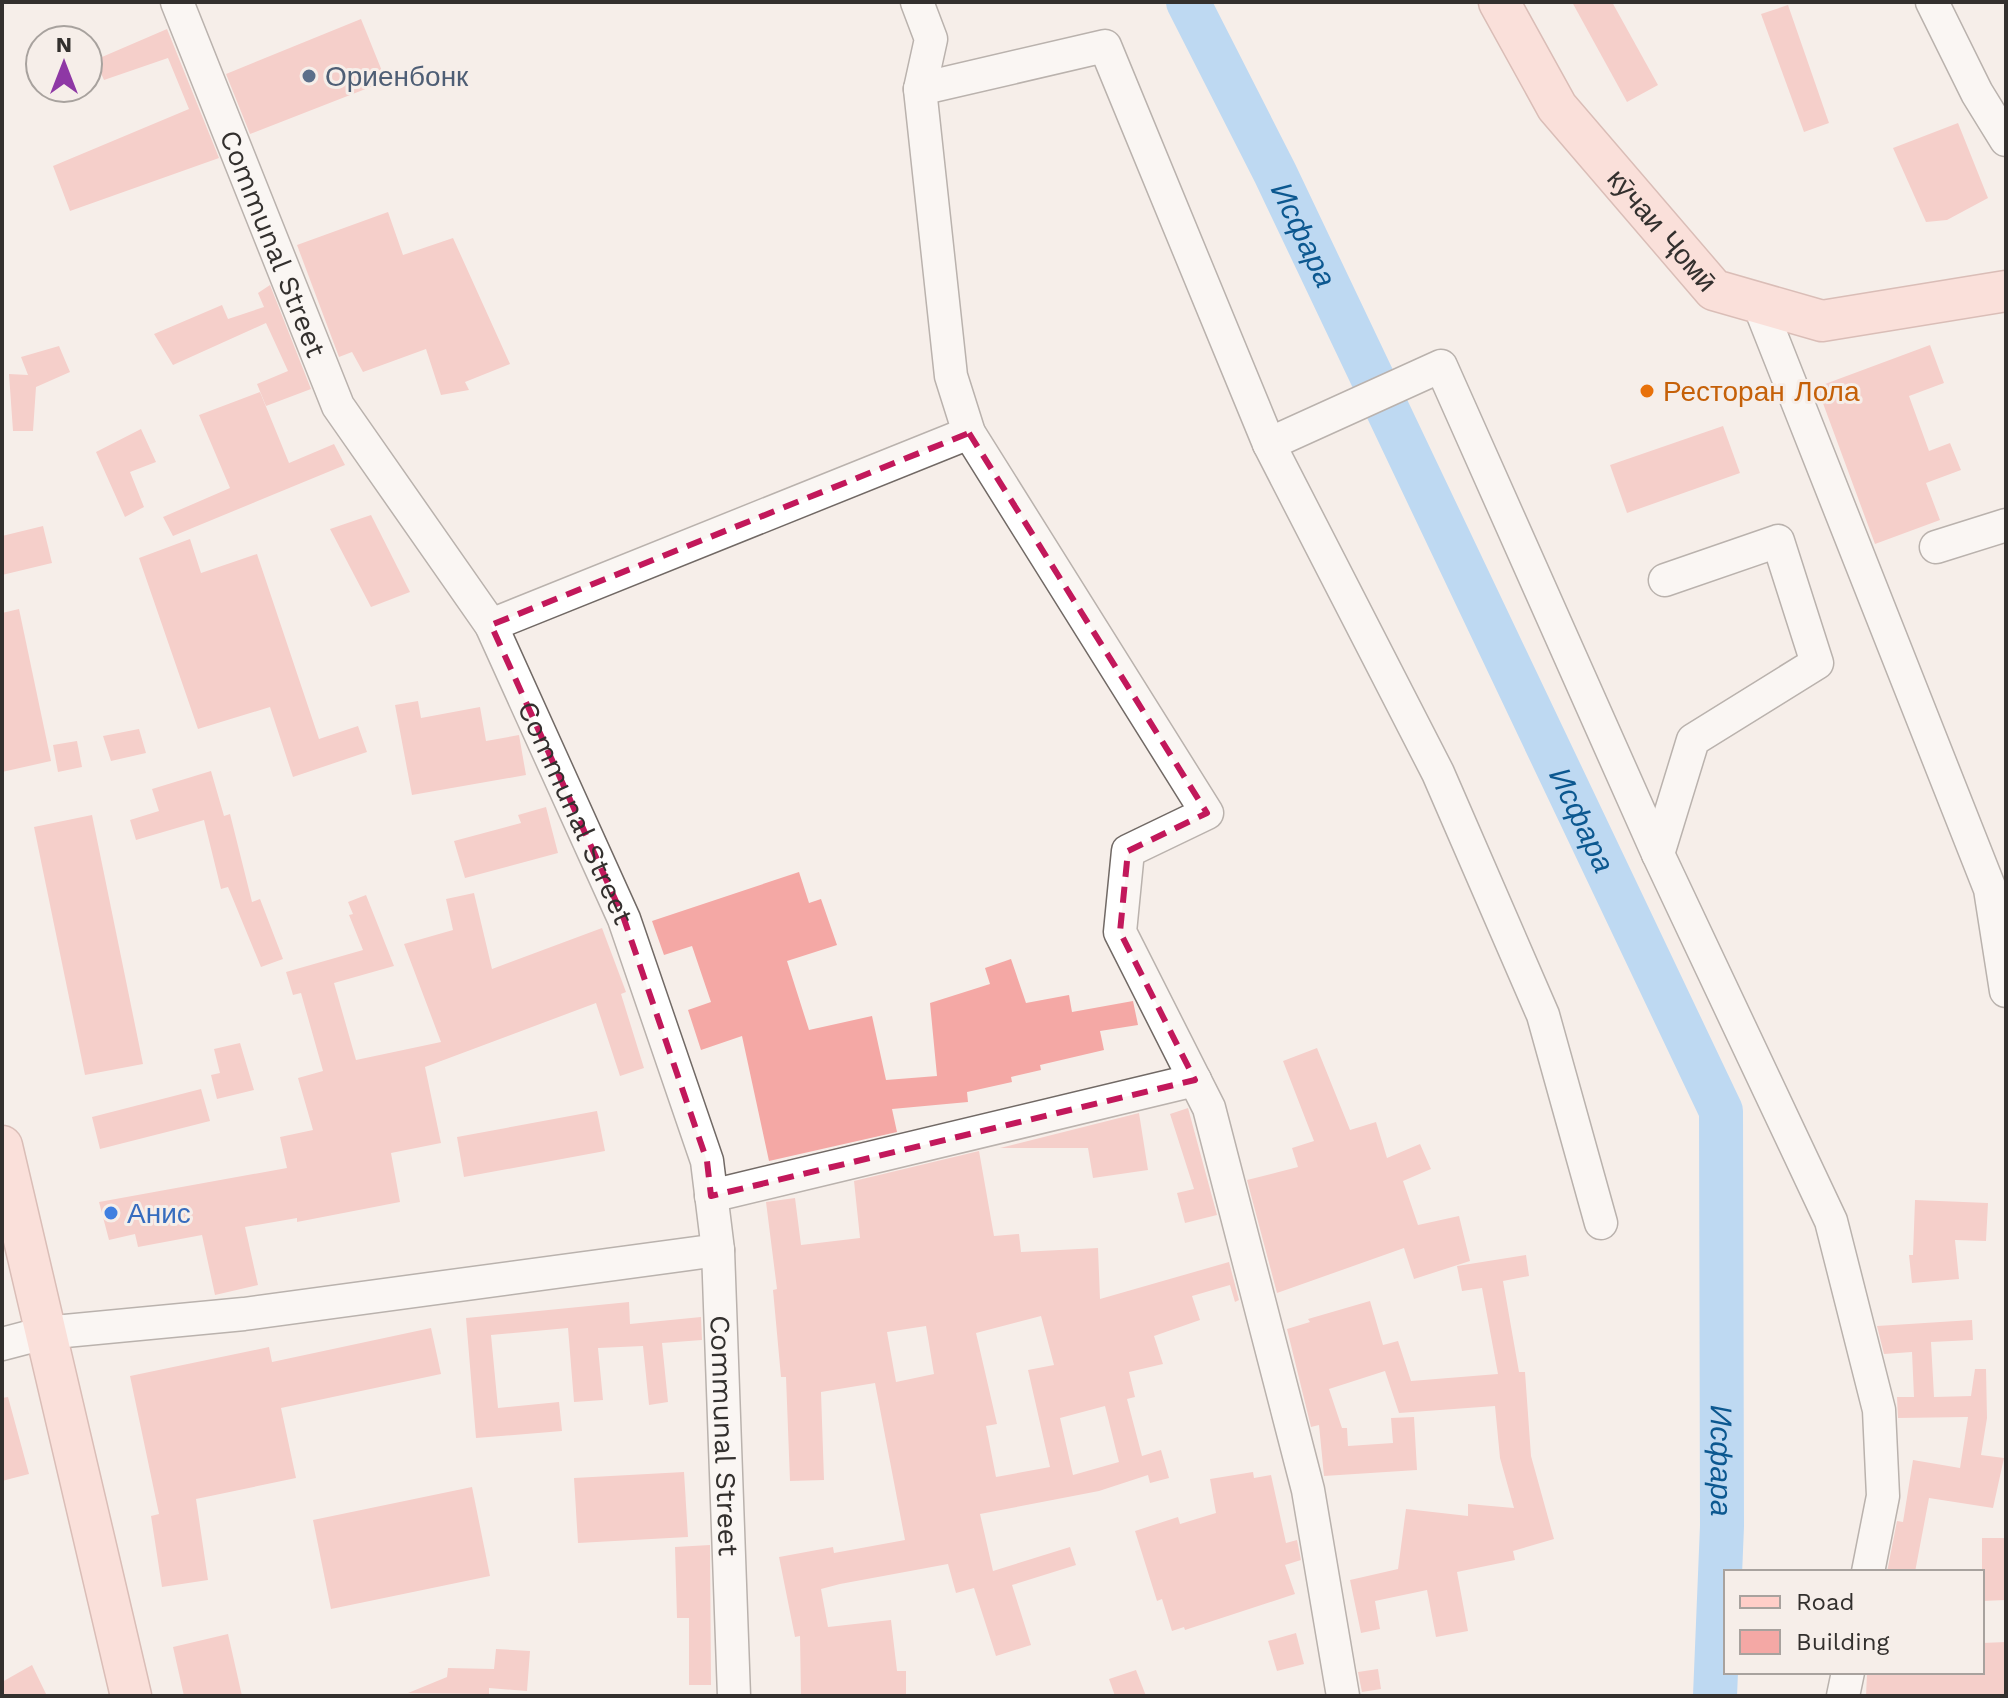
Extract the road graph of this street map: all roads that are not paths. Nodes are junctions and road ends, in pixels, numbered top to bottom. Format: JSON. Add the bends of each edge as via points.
{"nodes":[{"id":1,"x":177,"y":2,"type":"edge"},
{"id":2,"x":917,"y":2,"type":"edge"},
{"id":3,"x":1499,"y":2,"type":"edge"},
{"id":4,"x":1932,"y":2,"type":"edge"},
{"id":5,"x":920,"y":89,"type":"junction"},
{"id":6,"x":2006,"y":140,"type":"edge"},
{"id":7,"x":2006,"y":291,"type":"edge"},
{"id":8,"x":1758,"y":302,"type":"junction"},
{"id":9,"x":969,"y":433,"type":"junction"},
{"id":10,"x":1282,"y":438,"type":"junction"},
{"id":11,"x":2006,"y":525,"type":"edge"},
{"id":12,"x":1936,"y":547,"type":"dead end"},
{"id":13,"x":1665,"y":580,"type":"dead end"},
{"id":14,"x":491,"y":625,"type":"junction"},
{"id":15,"x":1658,"y":854,"type":"junction"},
{"id":16,"x":2005,"y":982,"type":"edge"},
{"id":17,"x":1195,"y":1080,"type":"junction"},
{"id":18,"x":2,"y":1146,"type":"edge"},
{"id":19,"x":711,"y":1196,"type":"junction"},
{"id":20,"x":1601,"y":1223,"type":"dead end"},
{"id":21,"x":718,"y":1250,"type":"junction"},
{"id":22,"x":44,"y":1333,"type":"junction"},
{"id":23,"x":2,"y":1344,"type":"edge"},
{"id":24,"x":1868,"y":1570,"type":"edge"},
{"id":25,"x":1848,"y":1674,"type":"edge"},
{"id":26,"x":131,"y":1696,"type":"edge"},
{"id":27,"x":734,"y":1696,"type":"edge"},
{"id":28,"x":1343,"y":1696,"type":"edge"},
{"id":29,"x":1843,"y":1696,"type":"edge"}],
"edges":[{"from":1,"to":14,"type":"street","name":"Communal Street","via":[[338,406]]},
{"from":2,"to":5,"type":"street","via":[[931,39]]},
{"from":3,"to":8,"type":"main road","name":"кӯчаи Ҷомӣ","via":[[1557,107],[1635,199],[1714,290]]},
{"from":4,"to":6,"type":"street"},
{"from":5,"to":9,"type":"street","via":[[951,376]]},
{"from":5,"to":10,"type":"street","via":[[1105,46]]},
{"from":7,"to":8,"type":"main road","name":"кӯчаи Ҷомӣ","via":[[1822,321]]},
{"from":8,"to":16,"type":"street","via":[[1990,889]]},
{"from":9,"to":14,"type":"street"},
{"from":9,"to":17,"type":"street","via":[[1207,813],[1128,851],[1120,932]]},
{"from":10,"to":15,"type":"street","via":[[1441,366]]},
{"from":10,"to":20,"type":"street","via":[[1438,773],[1543,1015]]},
{"from":11,"to":12,"type":"street"},
{"from":13,"to":15,"type":"street","via":[[1778,541],[1817,663],[1693,740]]},
{"from":14,"to":19,"type":"street","name":"Communal Street","via":[[624,919],[707,1161]]},
{"from":15,"to":24,"type":"street","via":[[1831,1221],[1879,1410],[1883,1496]]},
{"from":17,"to":19,"type":"street"},
{"from":17,"to":28,"type":"street","via":[[1209,1108],[1308,1490]]},
{"from":18,"to":22,"type":"main road"},
{"from":19,"to":21,"type":"street","name":"Communal Street"},
{"from":21,"to":22,"type":"street","via":[[244,1314]]},
{"from":21,"to":27,"type":"street","name":"Communal Street"},
{"from":22,"to":23,"type":"street"},
{"from":22,"to":26,"type":"main road"},
{"from":25,"to":29,"type":"street"}]}
